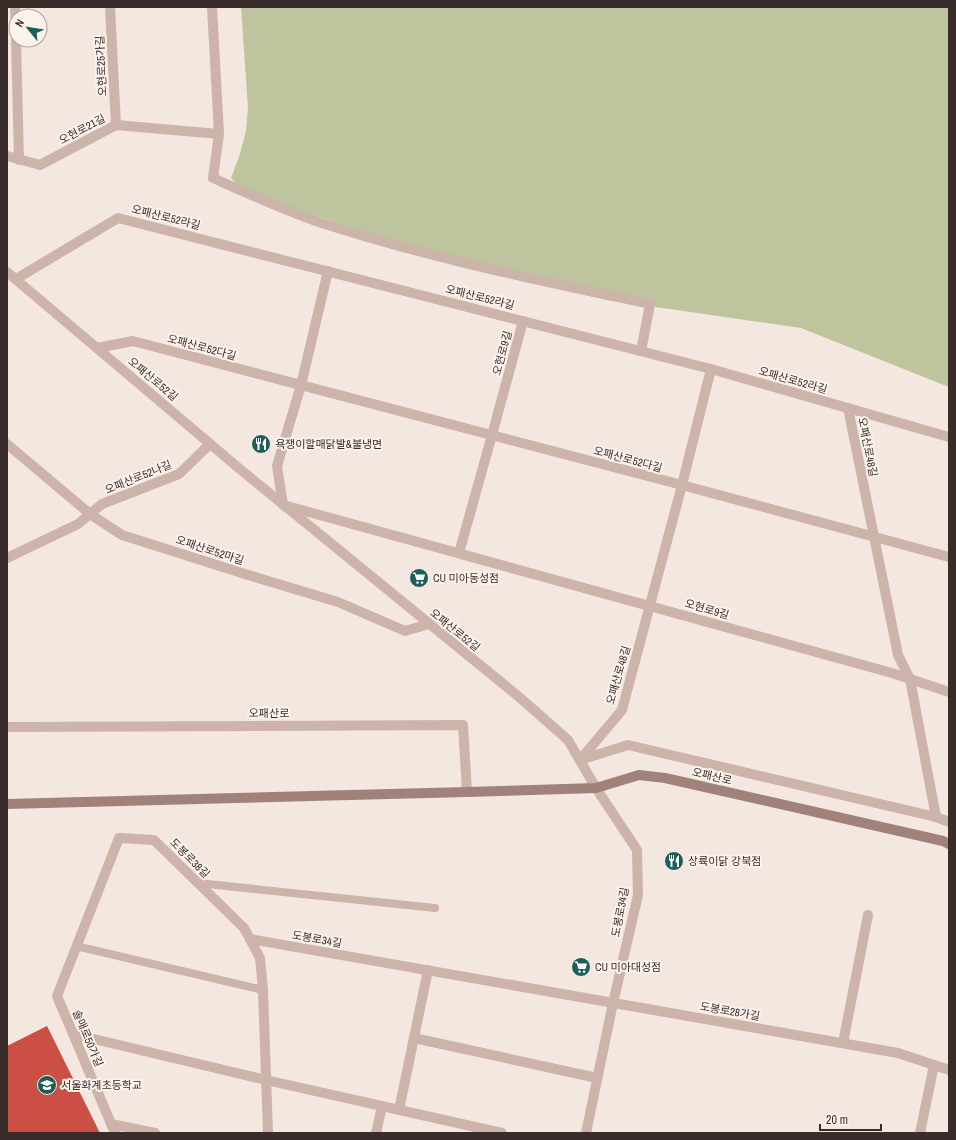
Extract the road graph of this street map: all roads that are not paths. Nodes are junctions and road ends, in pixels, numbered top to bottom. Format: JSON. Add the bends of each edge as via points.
{"nodes":[{"id":1,"x":110,"y":7,"type":"edge"},
{"id":2,"x":212,"y":7,"type":"edge"},
{"id":3,"x":16,"y":48,"type":"edge"},
{"id":4,"x":116,"y":125,"type":"junction"},
{"id":5,"x":219,"y":134,"type":"junction"},
{"id":6,"x":7,"y":156,"type":"edge"},
{"id":7,"x":19,"y":160,"type":"junction"},
{"id":8,"x":328,"y":271,"type":"junction"},
{"id":9,"x":7,"y":272,"type":"edge"},
{"id":10,"x":16,"y":279,"type":"junction"},
{"id":11,"x":523,"y":321,"type":"junction"},
{"id":12,"x":97,"y":348,"type":"junction"},
{"id":13,"x":641,"y":351,"type":"junction"},
{"id":14,"x":710,"y":369,"type":"junction"},
{"id":15,"x":301,"y":385,"type":"junction"},
{"id":16,"x":848,"y":408,"type":"junction"},
{"id":17,"x":492,"y":435,"type":"junction"},
{"id":18,"x":949,"y":437,"type":"edge"},
{"id":19,"x":7,"y":444,"type":"edge"},
{"id":20,"x":210,"y":444,"type":"junction"},
{"id":21,"x":682,"y":485,"type":"junction"},
{"id":22,"x":283,"y":505,"type":"junction"},
{"id":23,"x":90,"y":514,"type":"junction"},
{"id":24,"x":874,"y":537,"type":"junction"},
{"id":25,"x":459,"y":553,"type":"junction"},
{"id":26,"x":949,"y":557,"type":"edge"},
{"id":27,"x":7,"y":558,"type":"edge"},
{"id":28,"x":650,"y":606,"type":"junction"},
{"id":29,"x":429,"y":624,"type":"junction"},
{"id":30,"x":910,"y":679,"type":"junction"},
{"id":31,"x":949,"y":692,"type":"edge"},
{"id":32,"x":7,"y":727,"type":"edge"},
{"id":33,"x":580,"y":760,"type":"junction"},
{"id":34,"x":596,"y":788,"type":"junction"},
{"id":35,"x":467,"y":792,"type":"junction"},
{"id":36,"x":7,"y":804,"type":"edge"},
{"id":37,"x":936,"y":817,"type":"junction"},
{"id":38,"x":949,"y":822,"type":"edge"},
{"id":39,"x":949,"y":844,"type":"edge"},
{"id":40,"x":198,"y":883,"type":"junction"},
{"id":41,"x":435,"y":908,"type":"dead end"},
{"id":42,"x":868,"y":915,"type":"dead end"},
{"id":43,"x":250,"y":939,"type":"junction"},
{"id":44,"x":76,"y":946,"type":"junction"},
{"id":45,"x":428,"y":970,"type":"junction"},
{"id":46,"x":263,"y":990,"type":"junction"},
{"id":47,"x":57,"y":996,"type":"joint"},
{"id":48,"x":613,"y":1003,"type":"junction"},
{"id":49,"x":73,"y":1034,"type":"junction"},
{"id":50,"x":414,"y":1038,"type":"junction"},
{"id":51,"x":843,"y":1044,"type":"junction"},
{"id":52,"x":934,"y":1065,"type":"junction"},
{"id":53,"x":949,"y":1070,"type":"edge"},
{"id":54,"x":598,"y":1078,"type":"junction"},
{"id":55,"x":266,"y":1080,"type":"junction"},
{"id":56,"x":382,"y":1106,"type":"junction"},
{"id":57,"x":399,"y":1110,"type":"junction"},
{"id":58,"x":113,"y":1129,"type":"edge"},
{"id":59,"x":155,"y":1133,"type":"edge"},
{"id":60,"x":268,"y":1133,"type":"edge"},
{"id":61,"x":376,"y":1133,"type":"edge"},
{"id":62,"x":502,"y":1133,"type":"edge"},
{"id":63,"x":586,"y":1133,"type":"edge"},
{"id":64,"x":920,"y":1133,"type":"edge"}],
"edges":[{"from":1,"to":4,"type":"street","name":"오현로25가길"},
{"from":2,"to":5,"type":"street"},
{"from":3,"to":7,"type":"street"},
{"from":4,"to":5,"type":"street","name":"오현로21길"},
{"from":4,"to":7,"type":"street","name":"오현로21길","via":[[40,165]]},
{"from":5,"to":13,"type":"street","via":[[213,178],[258,198],[315,220],[398,246],[500,272],[650,304]]},
{"from":6,"to":7,"type":"street","name":"오현로21길"},
{"from":8,"to":10,"type":"street","name":"오패산로52라길","via":[[118,218]]},
{"from":8,"to":11,"type":"street","name":"오패산로52라길"},
{"from":8,"to":15,"type":"street"},
{"from":9,"to":10,"type":"street","name":"오패산로52길"},
{"from":10,"to":12,"type":"street","name":"오패산로52길"},
{"from":11,"to":13,"type":"street","name":"오패산로52라길"},
{"from":11,"to":17,"type":"street","name":"오현로9길"},
{"from":12,"to":15,"type":"street","name":"오패산로52다길","via":[[133,341]]},
{"from":12,"to":20,"type":"street","name":"오패산로52길"},
{"from":13,"to":14,"type":"street","name":"오패산로52라길"},
{"from":14,"to":16,"type":"street","name":"오패산로52라길"},
{"from":14,"to":21,"type":"street","name":"오패산로48길"},
{"from":15,"to":17,"type":"street","name":"오패산로52다길"},
{"from":15,"to":22,"type":"street","via":[[277,466]]},
{"from":16,"to":18,"type":"street","name":"오패산로52라길"},
{"from":16,"to":24,"type":"street","name":"오패산로48길"},
{"from":17,"to":21,"type":"street","name":"오패산로52다길"},
{"from":17,"to":25,"type":"street","name":"오현로9길"},
{"from":19,"to":23,"type":"street","name":"오패산로52마길"},
{"from":20,"to":22,"type":"street","name":"오패산로52길"},
{"from":20,"to":23,"type":"street","name":"오패산로52나길","via":[[179,474],[102,504]]},
{"from":21,"to":24,"type":"street","name":"오패산로52다길"},
{"from":21,"to":28,"type":"street","name":"오패산로48길"},
{"from":22,"to":25,"type":"street","name":"오현로9길"},
{"from":22,"to":29,"type":"street","name":"오패산로52길"},
{"from":23,"to":27,"type":"street","name":"오패산로52나길","via":[[78,524]]},
{"from":23,"to":29,"type":"street","name":"오패산로52마길","via":[[122,535],[338,602],[405,631]]},
{"from":24,"to":26,"type":"street","name":"오패산로52다길"},
{"from":24,"to":30,"type":"street","name":"오패산로48길","via":[[898,655]]},
{"from":25,"to":28,"type":"street","name":"오현로9길"},
{"from":28,"to":30,"type":"street","name":"오현로9길"},
{"from":28,"to":33,"type":"street","name":"오패산로48길","via":[[622,710]]},
{"from":29,"to":33,"type":"street","name":"오패산로52길","via":[[568,740]]},
{"from":30,"to":31,"type":"street","name":"오현로9길"},
{"from":30,"to":37,"type":"street","name":"오패산로48길"},
{"from":32,"to":35,"type":"street","name":"오패산로","via":[[463,724]]},
{"from":33,"to":34,"type":"street","name":"오패산로52길"},
{"from":33,"to":37,"type":"street","via":[[628,744]]},
{"from":34,"to":35,"type":"street","name":"오패산로"},
{"from":34,"to":39,"type":"street","name":"오패산로","via":[[639,775],[665,778]]},
{"from":34,"to":48,"type":"street","name":"도봉로34길","via":[[637,850],[638,895]]},
{"from":35,"to":36,"type":"street","name":"오패산로"},
{"from":37,"to":38,"type":"street"},
{"from":40,"to":41,"type":"lane"},
{"from":40,"to":43,"type":"street","name":"도봉로38길","via":[[244,928]]},
{"from":40,"to":44,"type":"street","name":"도봉로38길","via":[[154,840],[119,838]]},
{"from":42,"to":51,"type":"street"},
{"from":43,"to":45,"type":"street","name":"도봉로34길"},
{"from":43,"to":46,"type":"street","name":"도봉로38길","via":[[260,958]]},
{"from":44,"to":46,"type":"lane"},
{"from":44,"to":47,"type":"street","name":"도봉로38길"},
{"from":45,"to":48,"type":"street","name":"도봉로34길"},
{"from":45,"to":50,"type":"street"},
{"from":46,"to":55,"type":"street","name":"도봉로38길"},
{"from":47,"to":49,"type":"street","name":"솔매로50가길"},
{"from":48,"to":51,"type":"street","name":"도봉로28가길"},
{"from":48,"to":54,"type":"street","name":"도봉로34길"},
{"from":49,"to":55,"type":"street"},
{"from":49,"to":58,"type":"street","name":"솔매로50가길"},
{"from":50,"to":54,"type":"street"},
{"from":50,"to":57,"type":"street"},
{"from":51,"to":52,"type":"street","name":"도봉로28가길","via":[[898,1053]]},
{"from":52,"to":53,"type":"street","name":"도봉로28가길"},
{"from":52,"to":64,"type":"street"},
{"from":54,"to":63,"type":"street","name":"도봉로34길"},
{"from":55,"to":56,"type":"street"},
{"from":55,"to":60,"type":"street","name":"도봉로38길"},
{"from":56,"to":57,"type":"street"},
{"from":56,"to":61,"type":"street"},
{"from":57,"to":62,"type":"street"},
{"from":58,"to":59,"type":"street"}]}
